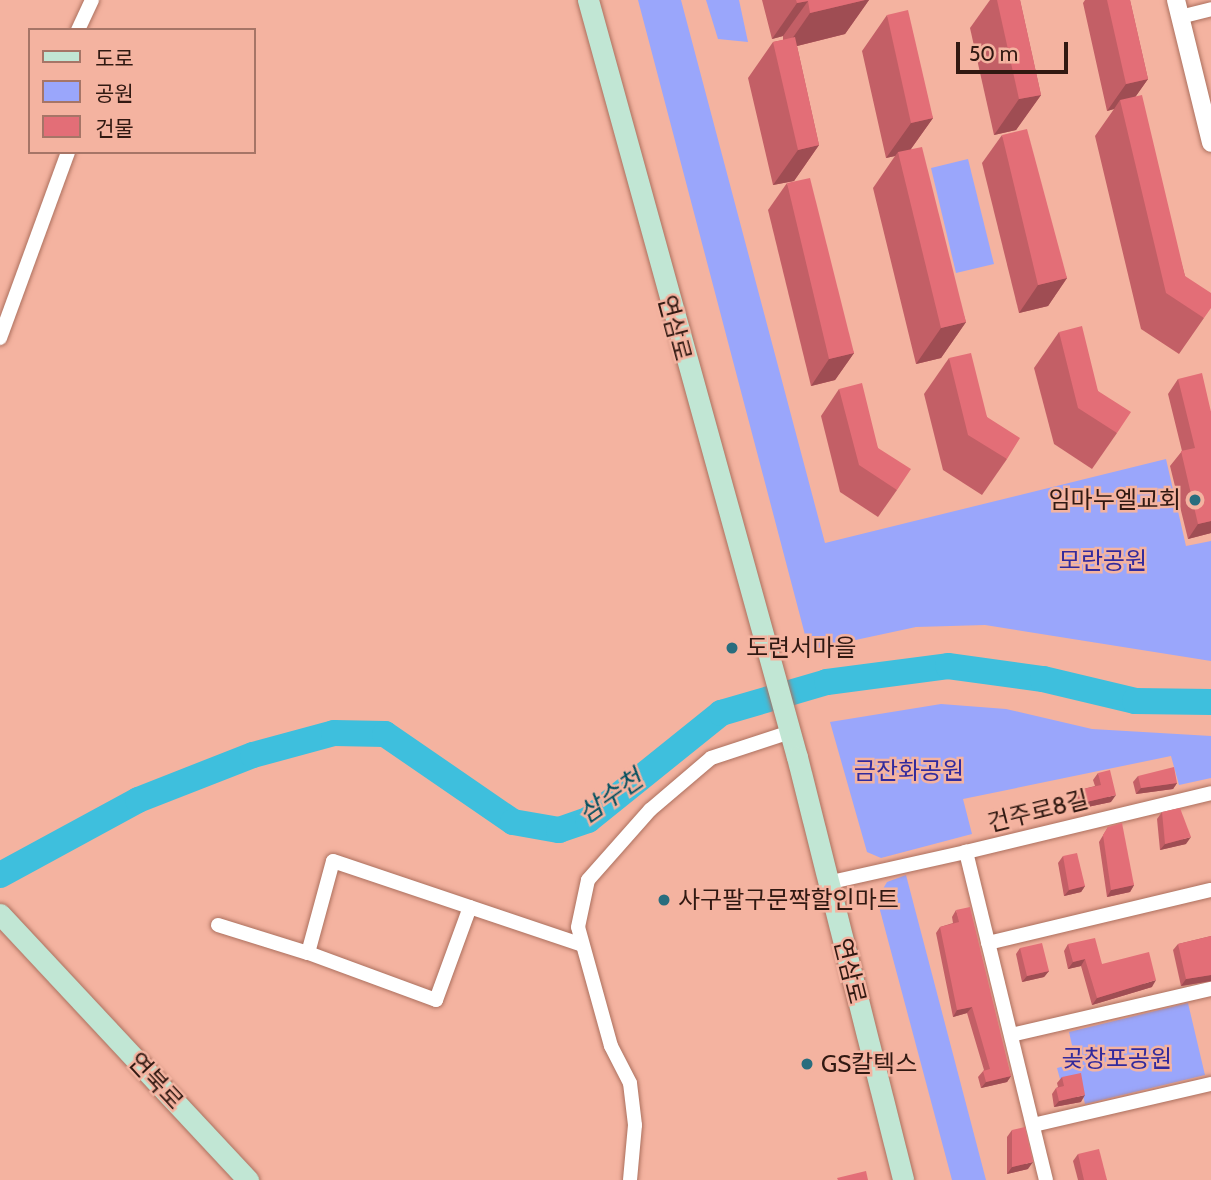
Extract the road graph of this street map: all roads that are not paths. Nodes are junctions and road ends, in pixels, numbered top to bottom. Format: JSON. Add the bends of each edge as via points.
{"nodes":[{"id":1,"x":92,"y":0,"type":"edge"},
{"id":2,"x":587,"y":0,"type":"edge"},
{"id":3,"x":1178,"y":9,"type":"edge"},
{"id":4,"x":1211,"y":9,"type":"edge"},
{"id":5,"x":79,"y":28,"type":"edge"},
{"id":6,"x":1211,"y":143,"type":"edge"},
{"id":7,"x":67,"y":154,"type":"edge"},
{"id":8,"x":0,"y":338,"type":"edge"},
{"id":9,"x":788,"y":727,"type":"junction"},
{"id":10,"x":1211,"y":793,"type":"edge"},
{"id":11,"x":966,"y":852,"type":"junction"},
{"id":12,"x":827,"y":883,"type":"junction"},
{"id":13,"x":1211,"y":890,"type":"edge"},
{"id":14,"x":470,"y":907,"type":"junction"},
{"id":15,"x":0,"y":914,"type":"edge"},
{"id":16,"x":218,"y":925,"type":"dead end"},
{"id":17,"x":988,"y":943,"type":"junction"},
{"id":18,"x":582,"y":945,"type":"junction"},
{"id":19,"x":308,"y":953,"type":"junction"},
{"id":20,"x":1211,"y":989,"type":"edge"},
{"id":21,"x":1011,"y":1035,"type":"junction"},
{"id":22,"x":1211,"y":1084,"type":"edge"},
{"id":23,"x":1033,"y":1125,"type":"junction"},
{"id":24,"x":248,"y":1180,"type":"edge"},
{"id":25,"x":630,"y":1180,"type":"edge"},
{"id":26,"x":903,"y":1180,"type":"edge"},
{"id":27,"x":1046,"y":1180,"type":"edge"}],
"edges":[{"from":1,"to":5,"type":"street"},
{"from":2,"to":9,"type":"main road","name":"연삼로"},
{"from":3,"to":4,"type":"street"},
{"from":3,"to":6,"type":"street"},
{"from":7,"to":8,"type":"street"},
{"from":9,"to":12,"type":"main road","name":"연삼로"},
{"from":9,"to":18,"type":"street","via":[[710,758],[650,810],[588,880],[578,927]]},
{"from":10,"to":11,"type":"street","name":"건주로8길"},
{"from":11,"to":12,"type":"street"},
{"from":11,"to":17,"type":"street","name":"건주로8길"},
{"from":12,"to":26,"type":"main road","name":"연삼로"},
{"from":13,"to":17,"type":"street"},
{"from":14,"to":18,"type":"street"},
{"from":14,"to":19,"type":"street","via":[[436,1000]]},
{"from":14,"to":19,"type":"street","via":[[333,861]]},
{"from":15,"to":24,"type":"main road","name":"연북로"},
{"from":16,"to":19,"type":"street"},
{"from":17,"to":21,"type":"street","name":"건주로8길"},
{"from":18,"to":25,"type":"street","via":[[611,1046],[630,1083],[635,1125]]},
{"from":20,"to":21,"type":"street"},
{"from":21,"to":23,"type":"street","name":"건주로8길"},
{"from":22,"to":23,"type":"street"},
{"from":23,"to":27,"type":"street","name":"건주로8길"}]}
